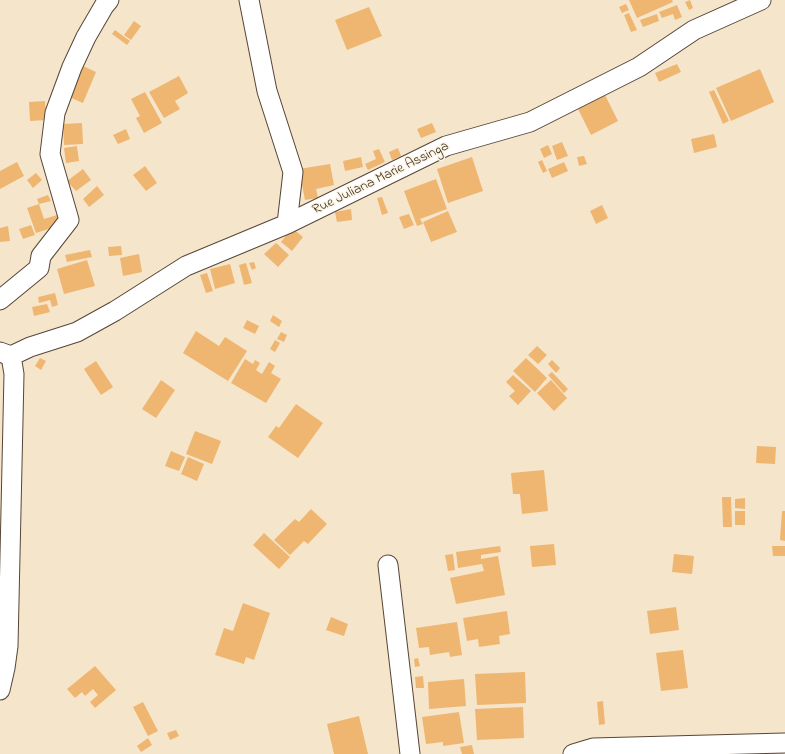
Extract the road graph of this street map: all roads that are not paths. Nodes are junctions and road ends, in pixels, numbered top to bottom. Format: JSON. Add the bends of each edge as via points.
{"nodes":[{"id":1,"x":109,"y":0,"type":"edge"},
{"id":2,"x":249,"y":0,"type":"edge"},
{"id":3,"x":761,"y":0,"type":"edge"},
{"id":4,"x":287,"y":224,"type":"junction"},
{"id":5,"x":0,"y":300,"type":"edge"},
{"id":6,"x":6,"y":354,"type":"edge"},
{"id":7,"x":388,"y":565,"type":"dead end"},
{"id":8,"x":0,"y":690,"type":"edge"},
{"id":9,"x":785,"y":743,"type":"edge"},
{"id":10,"x":410,"y":754,"type":"edge"},
{"id":11,"x":573,"y":754,"type":"edge"}],
"edges":[{"from":1,"to":5,"type":"street","via":[[72,66],[55,113],[50,154],[69,220],[41,256],[39,268]]},
{"from":2,"to":4,"type":"street","via":[[267,91],[293,172]]},
{"from":3,"to":4,"type":"street","name":"Rue Juliana Marie Assinga","via":[[694,30],[640,67],[530,122],[446,146]]},
{"from":4,"to":6,"type":"street","name":"Rue Juliana Marie Assinga","via":[[186,266],[77,332]]},
{"from":6,"to":8,"type":"street","via":[[14,374],[8,646]]},
{"from":7,"to":10,"type":"street"},
{"from":9,"to":11,"type":"street","via":[[593,748]]}]}
